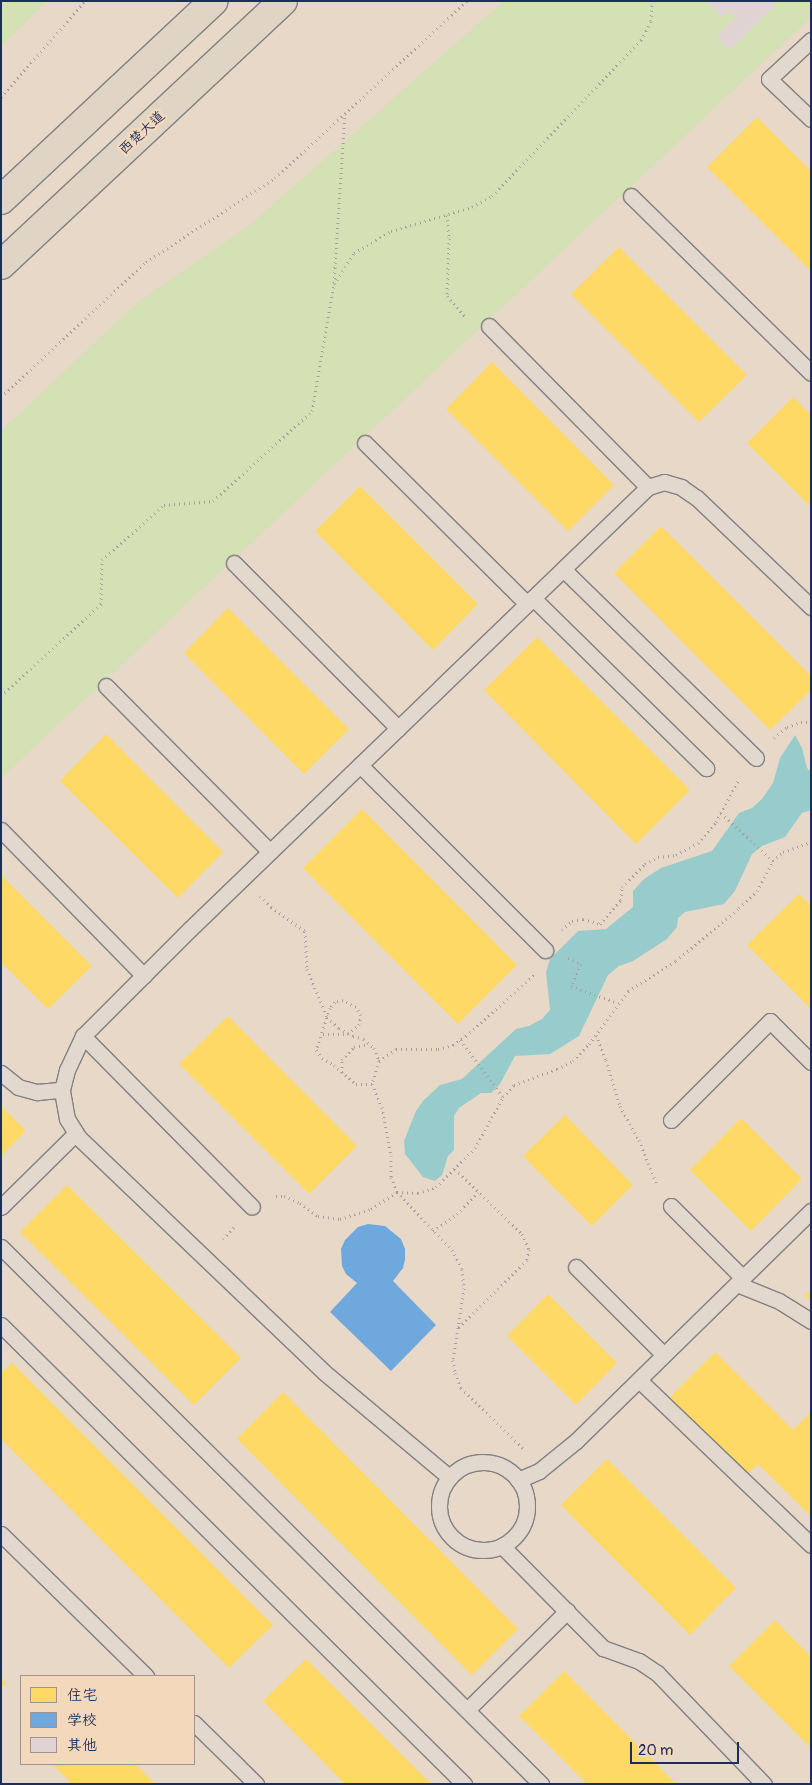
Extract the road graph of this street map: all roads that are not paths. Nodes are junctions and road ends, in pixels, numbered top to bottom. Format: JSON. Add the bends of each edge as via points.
{"nodes":[{"id":1,"x":214,"y":1,"type":"edge"},
{"id":2,"x":283,"y":1,"type":"edge"},
{"id":3,"x":811,"y":40,"type":"edge"},
{"id":4,"x":811,"y":119,"type":"edge"},
{"id":5,"x":631,"y":196,"type":"dead end"},
{"id":6,"x":1,"y":200,"type":"edge"},
{"id":7,"x":1,"y":265,"type":"edge"},
{"id":8,"x":489,"y":326,"type":"dead end"},
{"id":9,"x":811,"y":373,"type":"edge"},
{"id":10,"x":365,"y":444,"type":"dead end"},
{"id":11,"x":648,"y":487,"type":"junction"},
{"id":12,"x":234,"y":563,"type":"dead end"},
{"id":13,"x":563,"y":569,"type":"junction"},
{"id":14,"x":530,"y":601,"type":"junction"},
{"id":15,"x":811,"y":607,"type":"edge"},
{"id":16,"x":106,"y":686,"type":"dead end"},
{"id":17,"x":398,"y":728,"type":"junction"},
{"id":18,"x":756,"y":758,"type":"road end"},
{"id":19,"x":360,"y":765,"type":"junction"},
{"id":20,"x":706,"y":768,"type":"dead end"},
{"id":21,"x":1,"y":830,"type":"edge"},
{"id":22,"x":270,"y":852,"type":"junction"},
{"id":23,"x":545,"y":950,"type":"road end"},
{"id":24,"x":144,"y":976,"type":"junction"},
{"id":25,"x":83,"y":1036,"type":"junction"},
{"id":26,"x":811,"y":1062,"type":"edge"},
{"id":27,"x":1,"y":1073,"type":"edge"},
{"id":28,"x":62,"y":1090,"type":"junction"},
{"id":29,"x":672,"y":1120,"type":"dead end"},
{"id":30,"x":76,"y":1133,"type":"junction"},
{"id":31,"x":671,"y":1206,"type":"road end"},
{"id":32,"x":1,"y":1207,"type":"edge"},
{"id":33,"x":252,"y":1207,"type":"road end"},
{"id":34,"x":811,"y":1211,"type":"edge"},
{"id":35,"x":1,"y":1247,"type":"edge"},
{"id":36,"x":576,"y":1267,"type":"dead end"},
{"id":37,"x":740,"y":1281,"type":"junction"},
{"id":38,"x":811,"y":1321,"type":"edge"},
{"id":39,"x":1,"y":1325,"type":"edge"},
{"id":40,"x":664,"y":1355,"type":"junction"},
{"id":41,"x":639,"y":1380,"type":"junction"},
{"id":42,"x":449,"y":1477,"type":"junction"},
{"id":43,"x":518,"y":1480,"type":"junction"},
{"id":44,"x":1,"y":1534,"type":"edge"},
{"id":45,"x":811,"y":1545,"type":"edge"},
{"id":46,"x":502,"y":1546,"type":"junction"},
{"id":47,"x":567,"y":1611,"type":"junction"},
{"id":48,"x":145,"y":1675,"type":"edge"},
{"id":49,"x":468,"y":1710,"type":"junction"},
{"id":50,"x":195,"y":1724,"type":"edge"},
{"id":51,"x":256,"y":1784,"type":"edge"},
{"id":52,"x":464,"y":1784,"type":"edge"},
{"id":53,"x":541,"y":1784,"type":"edge"},
{"id":54,"x":764,"y":1784,"type":"edge"}],
"edges":[{"from":1,"to":6,"type":"highway"},
{"from":2,"to":7,"type":"highway","name":"西楚大道"},
{"from":3,"to":4,"type":"lane","via":[[770,79]]},
{"from":5,"to":9,"type":"lane"},
{"from":8,"to":11,"type":"lane"},
{"from":10,"to":14,"type":"lane"},
{"from":11,"to":13,"type":"lane"},
{"from":11,"to":15,"type":"lane","via":[[664,482],[681,487],[697,498]]},
{"from":12,"to":17,"type":"lane"},
{"from":13,"to":14,"type":"lane"},
{"from":13,"to":18,"type":"lane"},
{"from":14,"to":17,"type":"lane"},
{"from":14,"to":20,"type":"lane"},
{"from":16,"to":22,"type":"lane"},
{"from":17,"to":19,"type":"lane"},
{"from":19,"to":22,"type":"lane"},
{"from":19,"to":23,"type":"lane"},
{"from":21,"to":24,"type":"lane"},
{"from":22,"to":24,"type":"lane"},
{"from":24,"to":25,"type":"lane"},
{"from":25,"to":28,"type":"lane","via":[[67,1070]]},
{"from":25,"to":33,"type":"lane"},
{"from":26,"to":29,"type":"lane","via":[[770,1021]]},
{"from":27,"to":28,"type":"lane","via":[[18,1087],[37,1092]]},
{"from":28,"to":30,"type":"lane","via":[[67,1119]]},
{"from":30,"to":32,"type":"lane"},
{"from":30,"to":42,"type":"lane","via":[[324,1372]]},
{"from":31,"to":37,"type":"lane"},
{"from":34,"to":37,"type":"lane"},
{"from":35,"to":49,"type":"lane"},
{"from":36,"to":40,"type":"lane"},
{"from":37,"to":38,"type":"lane"},
{"from":37,"to":40,"type":"lane"},
{"from":39,"to":52,"type":"lane"},
{"from":40,"to":41,"type":"lane"},
{"from":41,"to":43,"type":"lane","via":[[544,1468]]},
{"from":41,"to":45,"type":"lane"},
{"from":42,"to":43,"type":"lane","via":[[460,1468],[484,1462],[498,1464]]},
{"from":42,"to":46,"type":"lane","via":[[439,1504],[440,1519],[448,1533],[473,1549],[488,1550]]},
{"from":43,"to":46,"type":"lane","via":[[526,1497],[526,1517],[513,1539]]},
{"from":44,"to":48,"type":"lane"},
{"from":46,"to":47,"type":"lane"},
{"from":47,"to":49,"type":"lane"},
{"from":47,"to":54,"type":"lane","via":[[603,1648],[639,1661],[657,1673]]},
{"from":49,"to":53,"type":"lane"},
{"from":50,"to":51,"type":"lane"}]}
